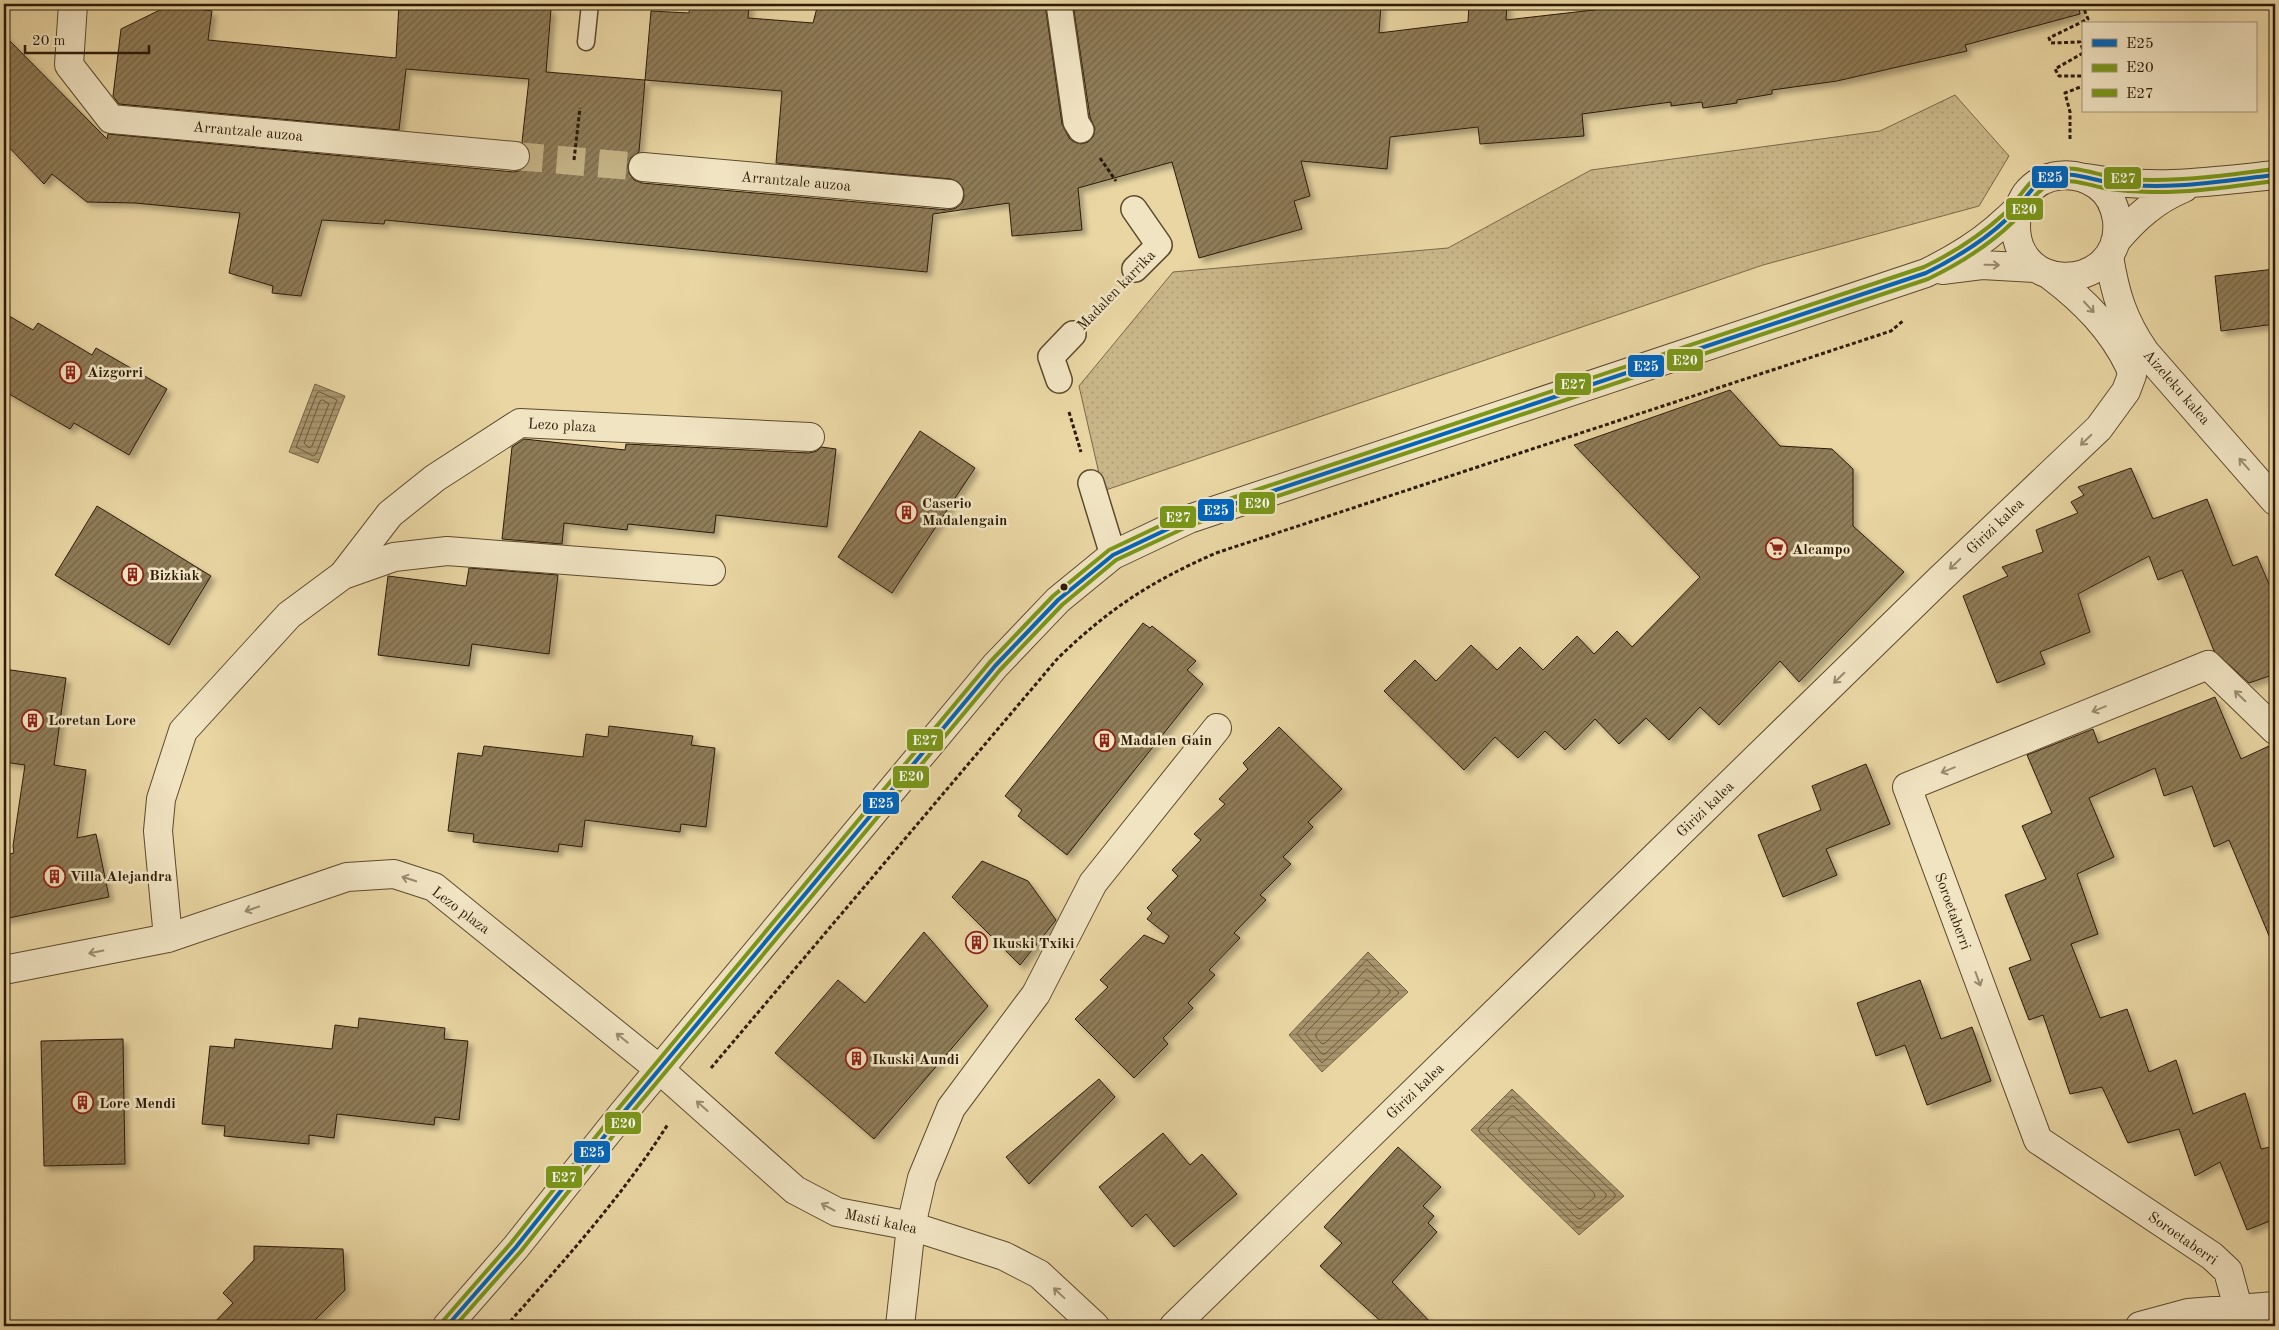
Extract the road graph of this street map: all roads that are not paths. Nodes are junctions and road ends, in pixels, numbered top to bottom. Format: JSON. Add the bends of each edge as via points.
{"nodes":[{"id":1,"x":73,"y":4,"type":"edge"},
{"id":2,"x":590,"y":4,"type":"edge"},
{"id":3,"x":1058,"y":4,"type":"edge"},
{"id":4,"x":586,"y":42,"type":"dead end"},
{"id":5,"x":1081,"y":130,"type":"road end"},
{"id":6,"x":515,"y":156,"type":"tunnel mouth"},
{"id":7,"x":643,"y":167,"type":"tunnel mouth"},
{"id":8,"x":2275,"y":175,"type":"edge"},
{"id":9,"x":2085,"y":178,"type":"junction"},
{"id":10,"x":2192,"y":184,"type":"junction"},
{"id":11,"x":949,"y":194,"type":"dead end"},
{"id":12,"x":2018,"y":208,"type":"junction"},
{"id":13,"x":1134,"y":209,"type":"road end"},
{"id":14,"x":2112,"y":249,"type":"junction"},
{"id":15,"x":1135,"y":269,"type":"road end"},
{"id":16,"x":2044,"y":272,"type":"junction"},
{"id":17,"x":1926,"y":273,"type":"junction"},
{"id":18,"x":1073,"y":334,"type":"road end"},
{"id":19,"x":1058,"y":380,"type":"road end"},
{"id":20,"x":810,"y":437,"type":"dead end"},
{"id":21,"x":1091,"y":483,"type":"road end"},
{"id":22,"x":2275,"y":501,"type":"edge"},
{"id":23,"x":1114,"y":555,"type":"junction"},
{"id":24,"x":711,"y":572,"type":"dead end"},
{"id":25,"x":343,"y":575,"type":"junction"},
{"id":26,"x":1217,"y":728,"type":"dead end"},
{"id":27,"x":2275,"y":730,"type":"edge"},
{"id":28,"x":168,"y":938,"type":"junction"},
{"id":29,"x":4,"y":970,"type":"edge"},
{"id":30,"x":659,"y":1069,"type":"junction"},
{"id":31,"x":911,"y":1226,"type":"junction"},
{"id":32,"x":2275,"y":1306,"type":"edge"},
{"id":33,"x":2238,"y":1308,"type":"junction"},
{"id":34,"x":447,"y":1326,"type":"edge"},
{"id":35,"x":900,"y":1326,"type":"edge"},
{"id":36,"x":1095,"y":1326,"type":"edge"},
{"id":37,"x":1174,"y":1326,"type":"edge"},
{"id":38,"x":2140,"y":1326,"type":"edge"}],
"edges":[{"from":1,"to":6,"type":"street","name":"Arrantzale auzoa","via":[[68,65],[111,119]]},
{"from":2,"to":4,"type":"lane"},
{"from":3,"to":5,"type":"street","via":[[1076,122]]},
{"from":7,"to":11,"type":"street","name":"Arrantzale auzoa"},
{"from":8,"to":10,"type":"street"},
{"from":9,"to":10,"type":"street","via":[[2138,186]]},
{"from":9,"to":12,"type":"street","via":[[2053,176],[2038,183]]},
{"from":9,"to":14,"type":"street","via":[[2110,198],[2116,212],[2118,227]]},
{"from":10,"to":14,"type":"street","via":[[2148,208],[2131,223]]},
{"from":12,"to":16,"type":"street","via":[[2016,240],[2024,256]]},
{"from":12,"to":17,"type":"street","via":[[1974,246]]},
{"from":13,"to":15,"type":"street","name":"Madalen karrika","via":[[1159,245]]},
{"from":14,"to":16,"type":"street","via":[[2098,266],[2086,274],[2068,278]]},
{"from":22,"to":14,"type":"street","name":"Aizeleku kalea","one_way":true,"via":[[2135,337],[2119,305],[2112,280]]},
{"from":17,"to":16,"type":"street","one_way":true,"via":[[1982,265]]},
{"from":16,"to":37,"type":"street","name":"Girizi kalea","one_way":true,"via":[[2078,296],[2101,320],[2130,367],[2132,375],[2126,392],[2099,428]]},
{"from":17,"to":23,"type":"street","via":[[1189,519]]},
{"from":18,"to":19,"type":"street","name":"Madalen karrika","via":[[1051,357]]},
{"from":20,"to":25,"type":"street","name":"Lezo plaza","via":[[520,423],[435,478],[390,514]]},
{"from":21,"to":23,"type":"street"},
{"from":23,"to":30,"type":"street","via":[[1058,600],[995,666]]},
{"from":24,"to":25,"type":"street","name":"Lezo plaza","via":[[447,551],[394,557]]},
{"from":25,"to":28,"type":"street","name":"Lezo plaza","via":[[289,615],[183,731],[161,799],[158,831]]},
{"from":26,"to":31,"type":"street","via":[[1093,883],[1036,994],[951,1108],[922,1178]]},
{"from":27,"to":33,"type":"street","name":"Soroetaberri","one_way":true,"via":[[2208,665],[1907,787],[2038,1140],[2212,1256],[2228,1271]]},
{"from":28,"to":29,"type":"street","name":"Lezo plaza","one_way":true},
{"from":30,"to":28,"type":"street","name":"Lezo plaza","one_way":true,"via":[[434,887],[394,874],[347,877]]},
{"from":31,"to":30,"type":"street","name":"Masti kalea","one_way":true,"via":[[837,1212],[795,1190]]},
{"from":30,"to":34,"type":"street","via":[[516,1247]]},
{"from":31,"to":35,"type":"street"},
{"from":36,"to":31,"type":"street","name":"Masti kalea","one_way":true,"via":[[1039,1274],[1004,1256]]},
{"from":32,"to":33,"type":"street"},
{"from":33,"to":38,"type":"street","via":[[2188,1313]]}]}
